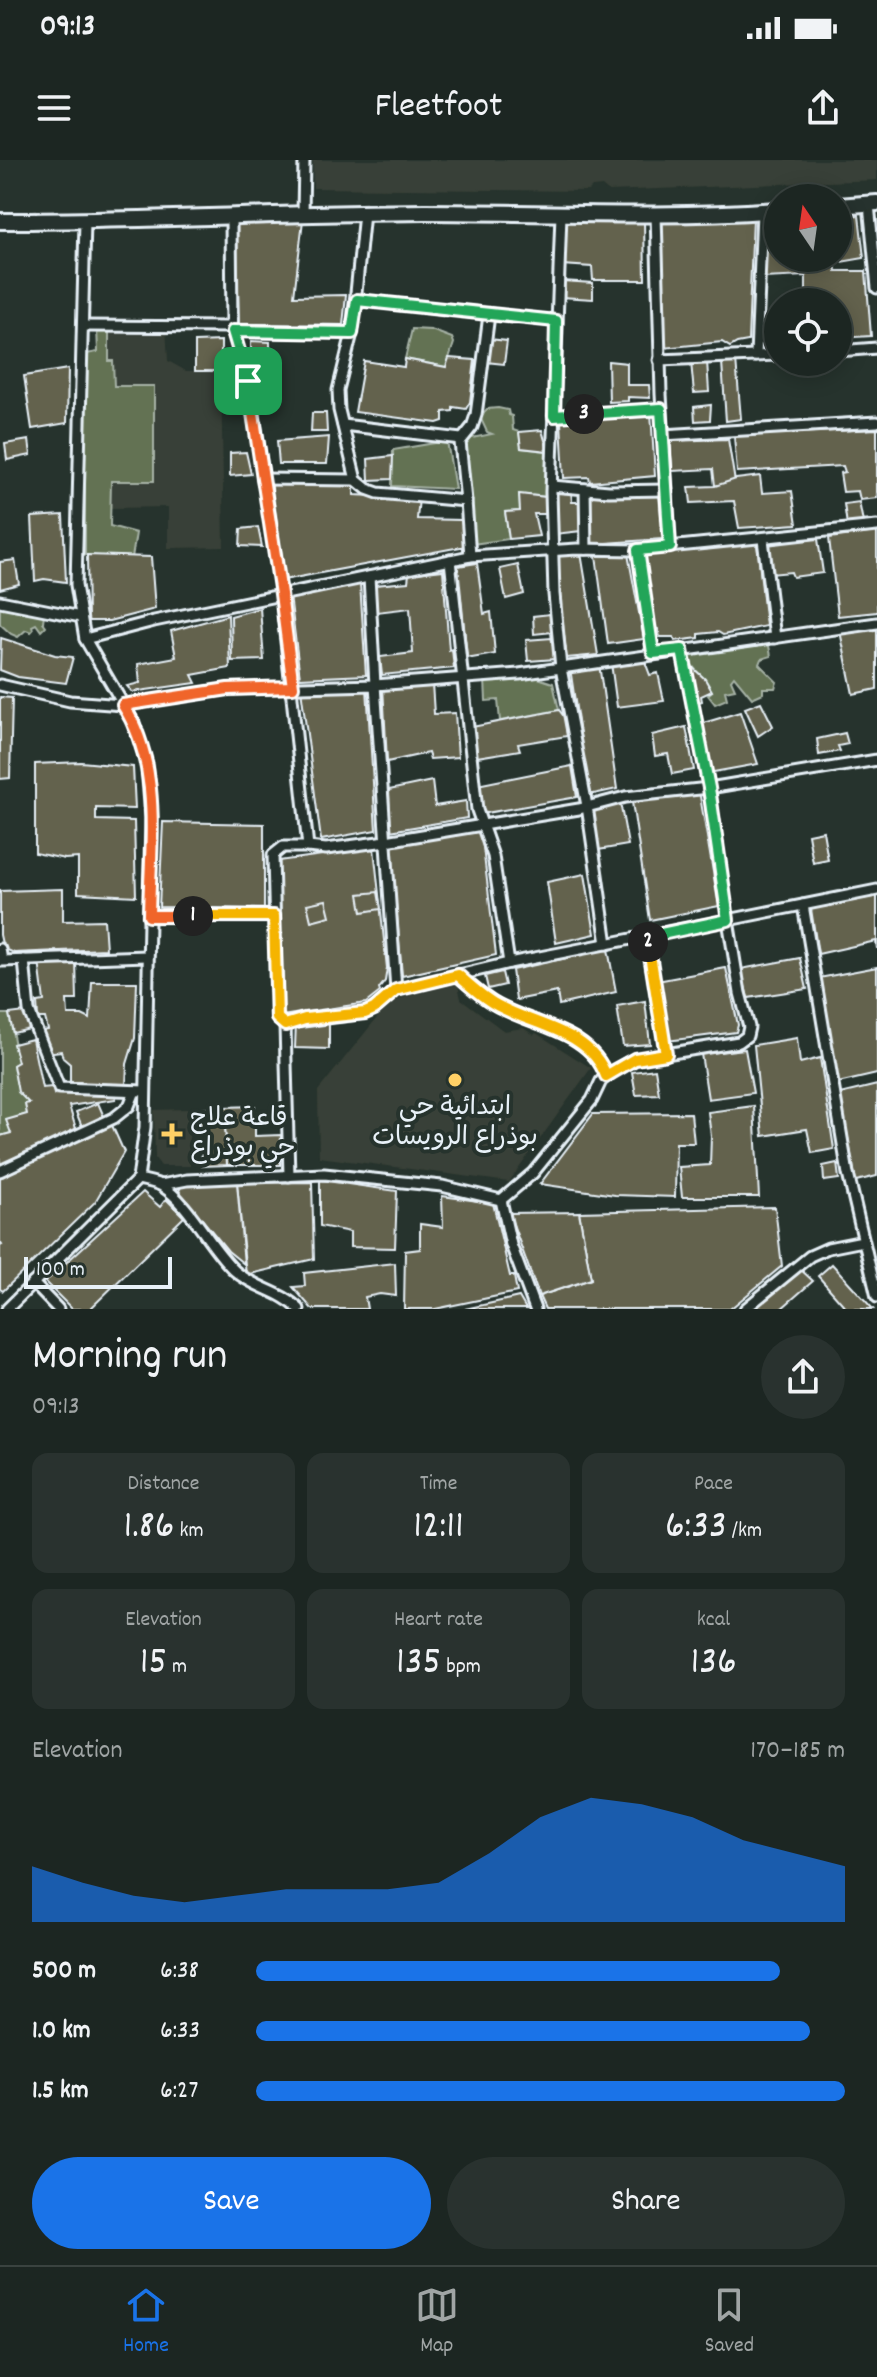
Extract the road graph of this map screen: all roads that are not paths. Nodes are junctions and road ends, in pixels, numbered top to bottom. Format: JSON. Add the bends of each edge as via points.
{"nodes":[{"id":1,"x":304,"y":160,"type":"edge"},
{"id":2,"x":873,"y":204,"type":"edge"},
{"id":3,"x":852,"y":205,"type":"edge"},
{"id":4,"x":762,"y":212,"type":"joint"},
{"id":5,"x":364,"y":213,"type":"junction"},
{"id":6,"x":303,"y":214,"type":"junction"},
{"id":7,"x":561,"y":214,"type":"junction"},
{"id":8,"x":656,"y":214,"type":"junction"},
{"id":9,"x":231,"y":218,"type":"junction"},
{"id":10,"x":0,"y":221,"type":"edge"},
{"id":11,"x":85,"y":221,"type":"junction"},
{"id":12,"x":877,"y":288,"type":"edge"},
{"id":13,"x":357,"y":300,"type":"junction"},
{"id":14,"x":489,"y":315,"type":"junction"},
{"id":15,"x":556,"y":321,"type":"junction"},
{"id":16,"x":84,"y":326,"type":"junction"},
{"id":17,"x":232,"y":329,"type":"junction"},
{"id":18,"x":352,"y":333,"type":"junction"},
{"id":19,"x":877,"y":348,"type":"edge"},
{"id":20,"x":852,"y":350,"type":"edge"},
{"id":21,"x":756,"y":356,"type":"junction"},
{"id":22,"x":764,"y":356,"type":"edge"},
{"id":23,"x":659,"y":360,"type":"junction"},
{"id":24,"x":661,"y":409,"type":"junction"},
{"id":25,"x":554,"y":416,"type":"junction"},
{"id":26,"x":877,"y":422,"type":"edge"},
{"id":27,"x":343,"y":425,"type":"junction"},
{"id":28,"x":663,"y":435,"type":"junction"},
{"id":29,"x":461,"y":439,"type":"junction"},
{"id":30,"x":263,"y":479,"type":"junction"},
{"id":31,"x":356,"y":480,"type":"junction"},
{"id":32,"x":552,"y":486,"type":"junction"},
{"id":33,"x":585,"y":489,"type":"junction"},
{"id":34,"x":666,"y":490,"type":"junction"},
{"id":35,"x":466,"y":501,"type":"junction"},
{"id":36,"x":877,"y":526,"type":"edge"},
{"id":37,"x":763,"y":539,"type":"junction"},
{"id":38,"x":670,"y":547,"type":"junction"},
{"id":39,"x":586,"y":549,"type":"junction"},
{"id":40,"x":552,"y":550,"type":"junction"},
{"id":41,"x":638,"y":550,"type":"junction"},
{"id":42,"x":470,"y":556,"type":"junction"},
{"id":43,"x":450,"y":560,"type":"junction"},
{"id":44,"x":369,"y":577,"type":"junction"},
{"id":45,"x":281,"y":594,"type":"junction"},
{"id":46,"x":0,"y":601,"type":"edge"},
{"id":47,"x":81,"y":617,"type":"junction"},
{"id":48,"x":877,"y":623,"type":"edge"},
{"id":49,"x":775,"y":638,"type":"junction"},
{"id":50,"x":85,"y":639,"type":"junction"},
{"id":51,"x":682,"y":650,"type":"junction"},
{"id":52,"x":653,"y":653,"type":"junction"},
{"id":53,"x":561,"y":668,"type":"junction"},
{"id":54,"x":462,"y":679,"type":"junction"},
{"id":55,"x":0,"y":685,"type":"edge"},
{"id":56,"x":375,"y":685,"type":"junction"},
{"id":57,"x":293,"y":687,"type":"junction"},
{"id":58,"x":123,"y":705,"type":"junction"},
{"id":59,"x":877,"y":760,"type":"edge"},
{"id":60,"x":709,"y":788,"type":"junction"},
{"id":61,"x":587,"y":806,"type":"junction"},
{"id":62,"x":484,"y":825,"type":"junction"},
{"id":63,"x":386,"y":841,"type":"junction"},
{"id":64,"x":308,"y":847,"type":"junction"},
{"id":65,"x":877,"y":890,"type":"edge"},
{"id":66,"x":803,"y":905,"type":"junction"},
{"id":67,"x":149,"y":916,"type":"junction"},
{"id":68,"x":274,"y":916,"type":"junction"},
{"id":69,"x":728,"y":920,"type":"junction"},
{"id":70,"x":647,"y":937,"type":"junction"},
{"id":71,"x":607,"y":944,"type":"junction"},
{"id":72,"x":0,"y":949,"type":"edge"},
{"id":73,"x":147,"y":956,"type":"junction"},
{"id":74,"x":24,"y":960,"type":"junction"},
{"id":75,"x":1,"y":962,"type":"edge"},
{"id":76,"x":509,"y":963,"type":"junction"},
{"id":77,"x":458,"y":975,"type":"junction"},
{"id":78,"x":396,"y":990,"type":"junction"},
{"id":79,"x":285,"y":1025,"type":"junction"},
{"id":80,"x":666,"y":1054,"type":"junction"},
{"id":81,"x":606,"y":1076,"type":"junction"},
{"id":82,"x":140,"y":1091,"type":"junction"},
{"id":83,"x":0,"y":1171,"type":"edge"},
{"id":84,"x":289,"y":1176,"type":"junction"},
{"id":85,"x":138,"y":1179,"type":"junction"},
{"id":86,"x":161,"y":1185,"type":"junction"},
{"id":87,"x":501,"y":1200,"type":"junction"},
{"id":88,"x":863,"y":1241,"type":"junction"},
{"id":89,"x":33,"y":1283,"type":"junction"},
{"id":90,"x":877,"y":1297,"type":"edge"},
{"id":91,"x":7,"y":1309,"type":"edge"},
{"id":92,"x":58,"y":1309,"type":"edge"},
{"id":93,"x":299,"y":1309,"type":"edge"},
{"id":94,"x":535,"y":1309,"type":"edge"},
{"id":95,"x":745,"y":1309,"type":"edge"}],
"edges":[{"from":1,"to":6,"type":"street"},
{"from":2,"to":3,"type":"street"},
{"from":2,"to":12,"type":"street"},
{"from":4,"to":8,"type":"street"},
{"from":4,"to":21,"type":"street"},
{"from":5,"to":6,"type":"street"},
{"from":5,"to":7,"type":"street"},
{"from":5,"to":13,"type":"street"},
{"from":6,"to":9,"type":"street"},
{"from":7,"to":8,"type":"street"},
{"from":7,"to":15,"type":"street"},
{"from":8,"to":23,"type":"street"},
{"from":9,"to":11,"type":"street"},
{"from":9,"to":17,"type":"street"},
{"from":10,"to":11,"type":"street"},
{"from":11,"to":16,"type":"street"},
{"from":13,"to":14,"type":"street"},
{"from":13,"to":18,"type":"street"},
{"from":14,"to":15,"type":"street"},
{"from":14,"to":29,"type":"street","via":[[476,415]]},
{"from":15,"to":25,"type":"street"},
{"from":16,"to":17,"type":"street"},
{"from":16,"to":47,"type":"street","via":[[76,532]]},
{"from":17,"to":18,"type":"street"},
{"from":17,"to":30,"type":"street","via":[[248,381]]},
{"from":18,"to":27,"type":"street","via":[[339,380]]},
{"from":19,"to":20,"type":"street"},
{"from":21,"to":22,"type":"street"},
{"from":21,"to":23,"type":"street"},
{"from":23,"to":24,"type":"street"},
{"from":24,"to":25,"type":"street"},
{"from":24,"to":28,"type":"street"},
{"from":25,"to":32,"type":"street"},
{"from":26,"to":28,"type":"street"},
{"from":27,"to":29,"type":"street"},
{"from":27,"to":31,"type":"street"},
{"from":28,"to":34,"type":"street"},
{"from":29,"to":35,"type":"street"},
{"from":30,"to":31,"type":"street"},
{"from":30,"to":45,"type":"street"},
{"from":31,"to":35,"type":"street","via":[[378,493]]},
{"from":32,"to":33,"type":"street"},
{"from":32,"to":40,"type":"street"},
{"from":33,"to":34,"type":"street"},
{"from":33,"to":39,"type":"street"},
{"from":34,"to":38,"type":"street"},
{"from":35,"to":42,"type":"street"},
{"from":36,"to":37,"type":"street"},
{"from":37,"to":38,"type":"street"},
{"from":37,"to":49,"type":"street"},
{"from":38,"to":41,"type":"street"},
{"from":39,"to":40,"type":"street"},
{"from":39,"to":41,"type":"street"},
{"from":40,"to":42,"type":"street"},
{"from":40,"to":53,"type":"street"},
{"from":41,"to":52,"type":"street"},
{"from":42,"to":43,"type":"street"},
{"from":43,"to":44,"type":"street"},
{"from":43,"to":54,"type":"street"},
{"from":44,"to":45,"type":"street"},
{"from":44,"to":56,"type":"street"},
{"from":45,"to":50,"type":"street"},
{"from":45,"to":57,"type":"street"},
{"from":46,"to":47,"type":"street"},
{"from":47,"to":50,"type":"street"},
{"from":48,"to":49,"type":"street"},
{"from":49,"to":51,"type":"street"},
{"from":50,"to":58,"type":"street"},
{"from":51,"to":52,"type":"street"},
{"from":51,"to":60,"type":"street"},
{"from":52,"to":53,"type":"street"},
{"from":53,"to":54,"type":"street"},
{"from":53,"to":61,"type":"street"},
{"from":54,"to":56,"type":"street"},
{"from":54,"to":62,"type":"street","via":[[477,810]]},
{"from":55,"to":58,"type":"street","via":[[70,701]]},
{"from":56,"to":57,"type":"street"},
{"from":56,"to":63,"type":"street"},
{"from":57,"to":58,"type":"street","via":[[228,689]]},
{"from":57,"to":64,"type":"street"},
{"from":58,"to":67,"type":"street","via":[[134,723],[148,776]]},
{"from":59,"to":60,"type":"street"},
{"from":60,"to":61,"type":"street"},
{"from":60,"to":69,"type":"street"},
{"from":61,"to":62,"type":"street"},
{"from":61,"to":71,"type":"street"},
{"from":62,"to":63,"type":"street"},
{"from":62,"to":76,"type":"street"},
{"from":63,"to":64,"type":"street"},
{"from":63,"to":78,"type":"street"},
{"from":64,"to":68,"type":"street","via":[[283,847],[273,855]]},
{"from":65,"to":66,"type":"street"},
{"from":66,"to":69,"type":"street"},
{"from":66,"to":88,"type":"street"},
{"from":67,"to":68,"type":"street"},
{"from":67,"to":73,"type":"street"},
{"from":68,"to":79,"type":"street","via":[[277,1018]]},
{"from":69,"to":70,"type":"street"},
{"from":69,"to":80,"type":"street","via":[[747,1036],[739,1042]]},
{"from":70,"to":71,"type":"street"},
{"from":70,"to":80,"type":"street"},
{"from":71,"to":76,"type":"street"},
{"from":72,"to":75,"type":"street"},
{"from":73,"to":74,"type":"street"},
{"from":73,"to":82,"type":"street"},
{"from":74,"to":75,"type":"street"},
{"from":74,"to":82,"type":"street","via":[[29,1011],[58,1087]]},
{"from":76,"to":77,"type":"street"},
{"from":77,"to":78,"type":"street"},
{"from":77,"to":81,"type":"street","via":[[494,1004],[593,1052]]},
{"from":78,"to":79,"type":"street","via":[[365,1013]]},
{"from":79,"to":84,"type":"street"},
{"from":80,"to":81,"type":"street","via":[[635,1059]]},
{"from":81,"to":87,"type":"street","via":[[533,1173]]},
{"from":82,"to":83,"type":"street","via":[[114,1118]]},
{"from":82,"to":85,"type":"street","via":[[145,1127]]},
{"from":84,"to":86,"type":"street"},
{"from":84,"to":87,"type":"street","via":[[324,1174],[442,1186]]},
{"from":85,"to":86,"type":"street"},
{"from":85,"to":89,"type":"street"},
{"from":86,"to":93,"type":"street","via":[[234,1270]]},
{"from":87,"to":94,"type":"street"},
{"from":88,"to":90,"type":"street"},
{"from":88,"to":95,"type":"street","via":[[810,1256]]},
{"from":89,"to":91,"type":"street"},
{"from":89,"to":92,"type":"street"}]}
